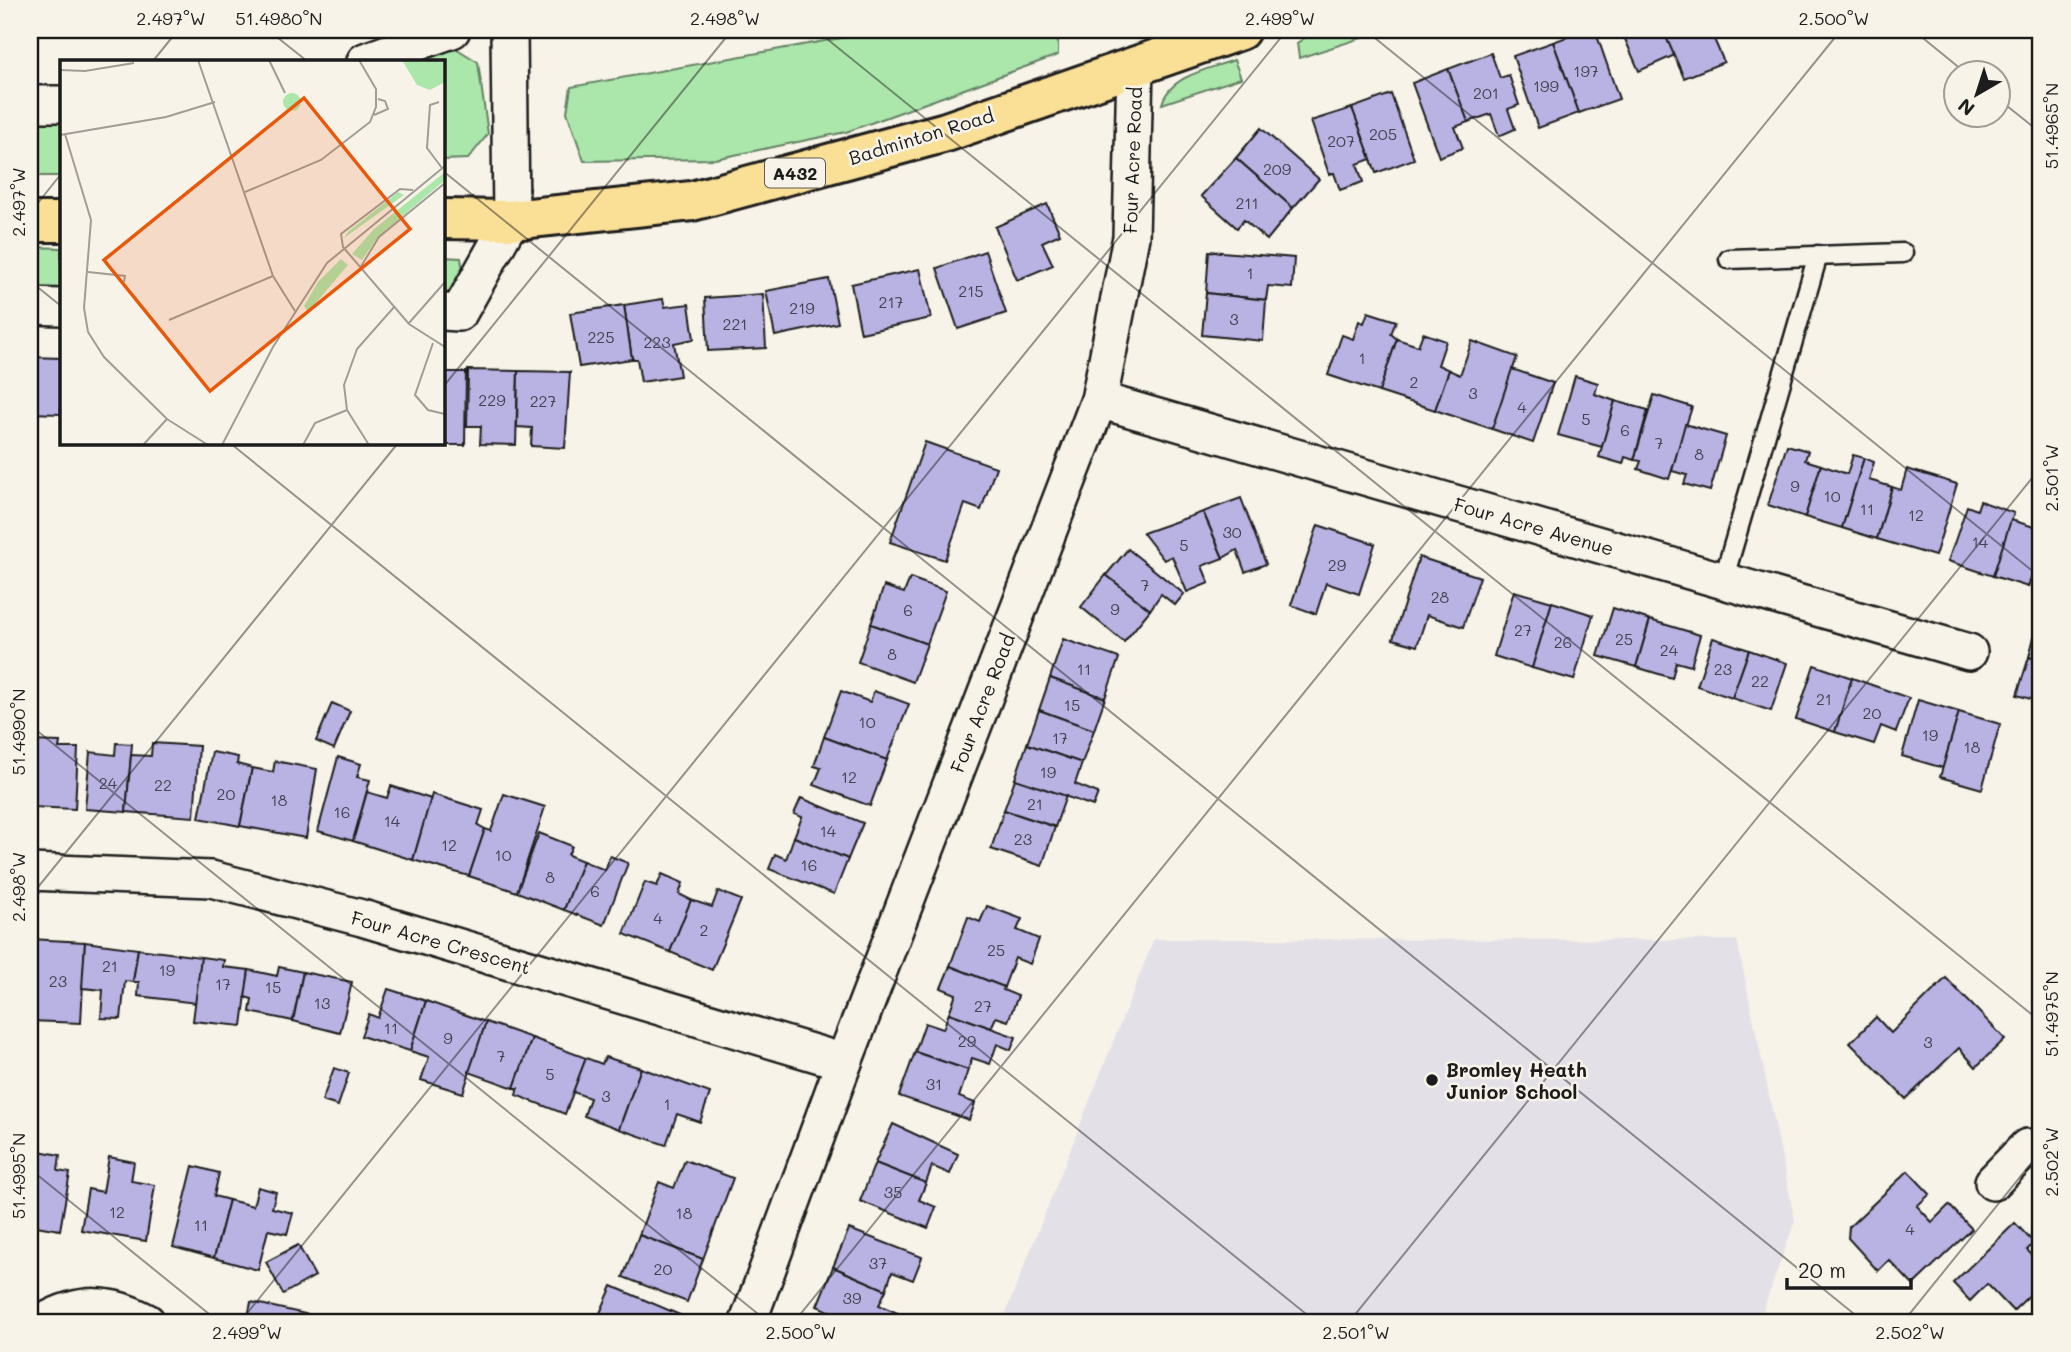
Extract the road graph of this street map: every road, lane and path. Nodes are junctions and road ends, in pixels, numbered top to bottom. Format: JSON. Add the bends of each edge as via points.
{"nodes":[{"id":1,"x":452,"y":30,"type":"edge"},
{"id":2,"x":509,"y":30,"type":"edge"},
{"id":3,"x":1240,"y":30,"type":"edge"},
{"id":4,"x":369,"y":60,"type":"edge"},
{"id":5,"x":1135,"y":65,"type":"junction"},
{"id":6,"x":30,"y":104,"type":"edge"},
{"id":7,"x":60,"y":104,"type":"edge"},
{"id":8,"x":444,"y":219,"type":"edge"},
{"id":9,"x":511,"y":220,"type":"junction"},
{"id":10,"x":30,"y":222,"type":"edge"},
{"id":11,"x":60,"y":222,"type":"edge"},
{"id":12,"x":1903,"y":253,"type":"dead end"},
{"id":13,"x":1818,"y":255,"type":"junction"},
{"id":14,"x":1729,"y":259,"type":"dead end"},
{"id":15,"x":30,"y":306,"type":"edge"},
{"id":16,"x":60,"y":307,"type":"edge"},
{"id":17,"x":444,"y":312,"type":"edge"},
{"id":18,"x":1099,"y":400,"type":"junction"},
{"id":19,"x":1723,"y":581,"type":"junction"},
{"id":20,"x":1969,"y":652,"type":"dead end"},
{"id":21,"x":30,"y":872,"type":"edge"},
{"id":22,"x":844,"y":1062,"type":"junction"},
{"id":23,"x":2036,"y":1147,"type":"edge"},
{"id":24,"x":1993,"y":1182,"type":"dead end"},
{"id":25,"x":44,"y":1322,"type":"edge"},
{"id":26,"x":147,"y":1322,"type":"edge"},
{"id":27,"x":748,"y":1322,"type":"edge"}],
"edges":[{"from":1,"to":4,"type":"street"},
{"from":2,"to":9,"type":"street"},
{"from":3,"to":5,"type":"main road","name":"Badminton Road","number":"A432"},
{"from":5,"to":9,"type":"main road","name":"Badminton Road","number":"A432","via":[[946,132],[692,201]]},
{"from":5,"to":18,"type":"street","name":"Four Acre Road","via":[[1131,237]]},
{"from":6,"to":7,"type":"street"},
{"from":8,"to":9,"type":"main road","name":"Badminton Road","number":"A432"},
{"from":9,"to":17,"type":"street","via":[[460,313]]},
{"from":10,"to":11,"type":"main road"},
{"from":12,"to":13,"type":"lane"},
{"from":13,"to":14,"type":"lane"},
{"from":13,"to":19,"type":"lane"},
{"from":15,"to":16,"type":"street"},
{"from":18,"to":19,"type":"street","name":"Four Acre Avenue"},
{"from":18,"to":22,"type":"street","name":"Four Acre Road"},
{"from":19,"to":20,"type":"street","name":"Four Acre Avenue"},
{"from":21,"to":22,"type":"street","name":"Four Acre Crescent","via":[[211,879],[375,922]]},
{"from":22,"to":27,"type":"street","name":"Four Acre Road"},
{"from":23,"to":24,"type":"street"},
{"from":25,"to":26,"type":"street","via":[[85,1306],[126,1311]]}]}
